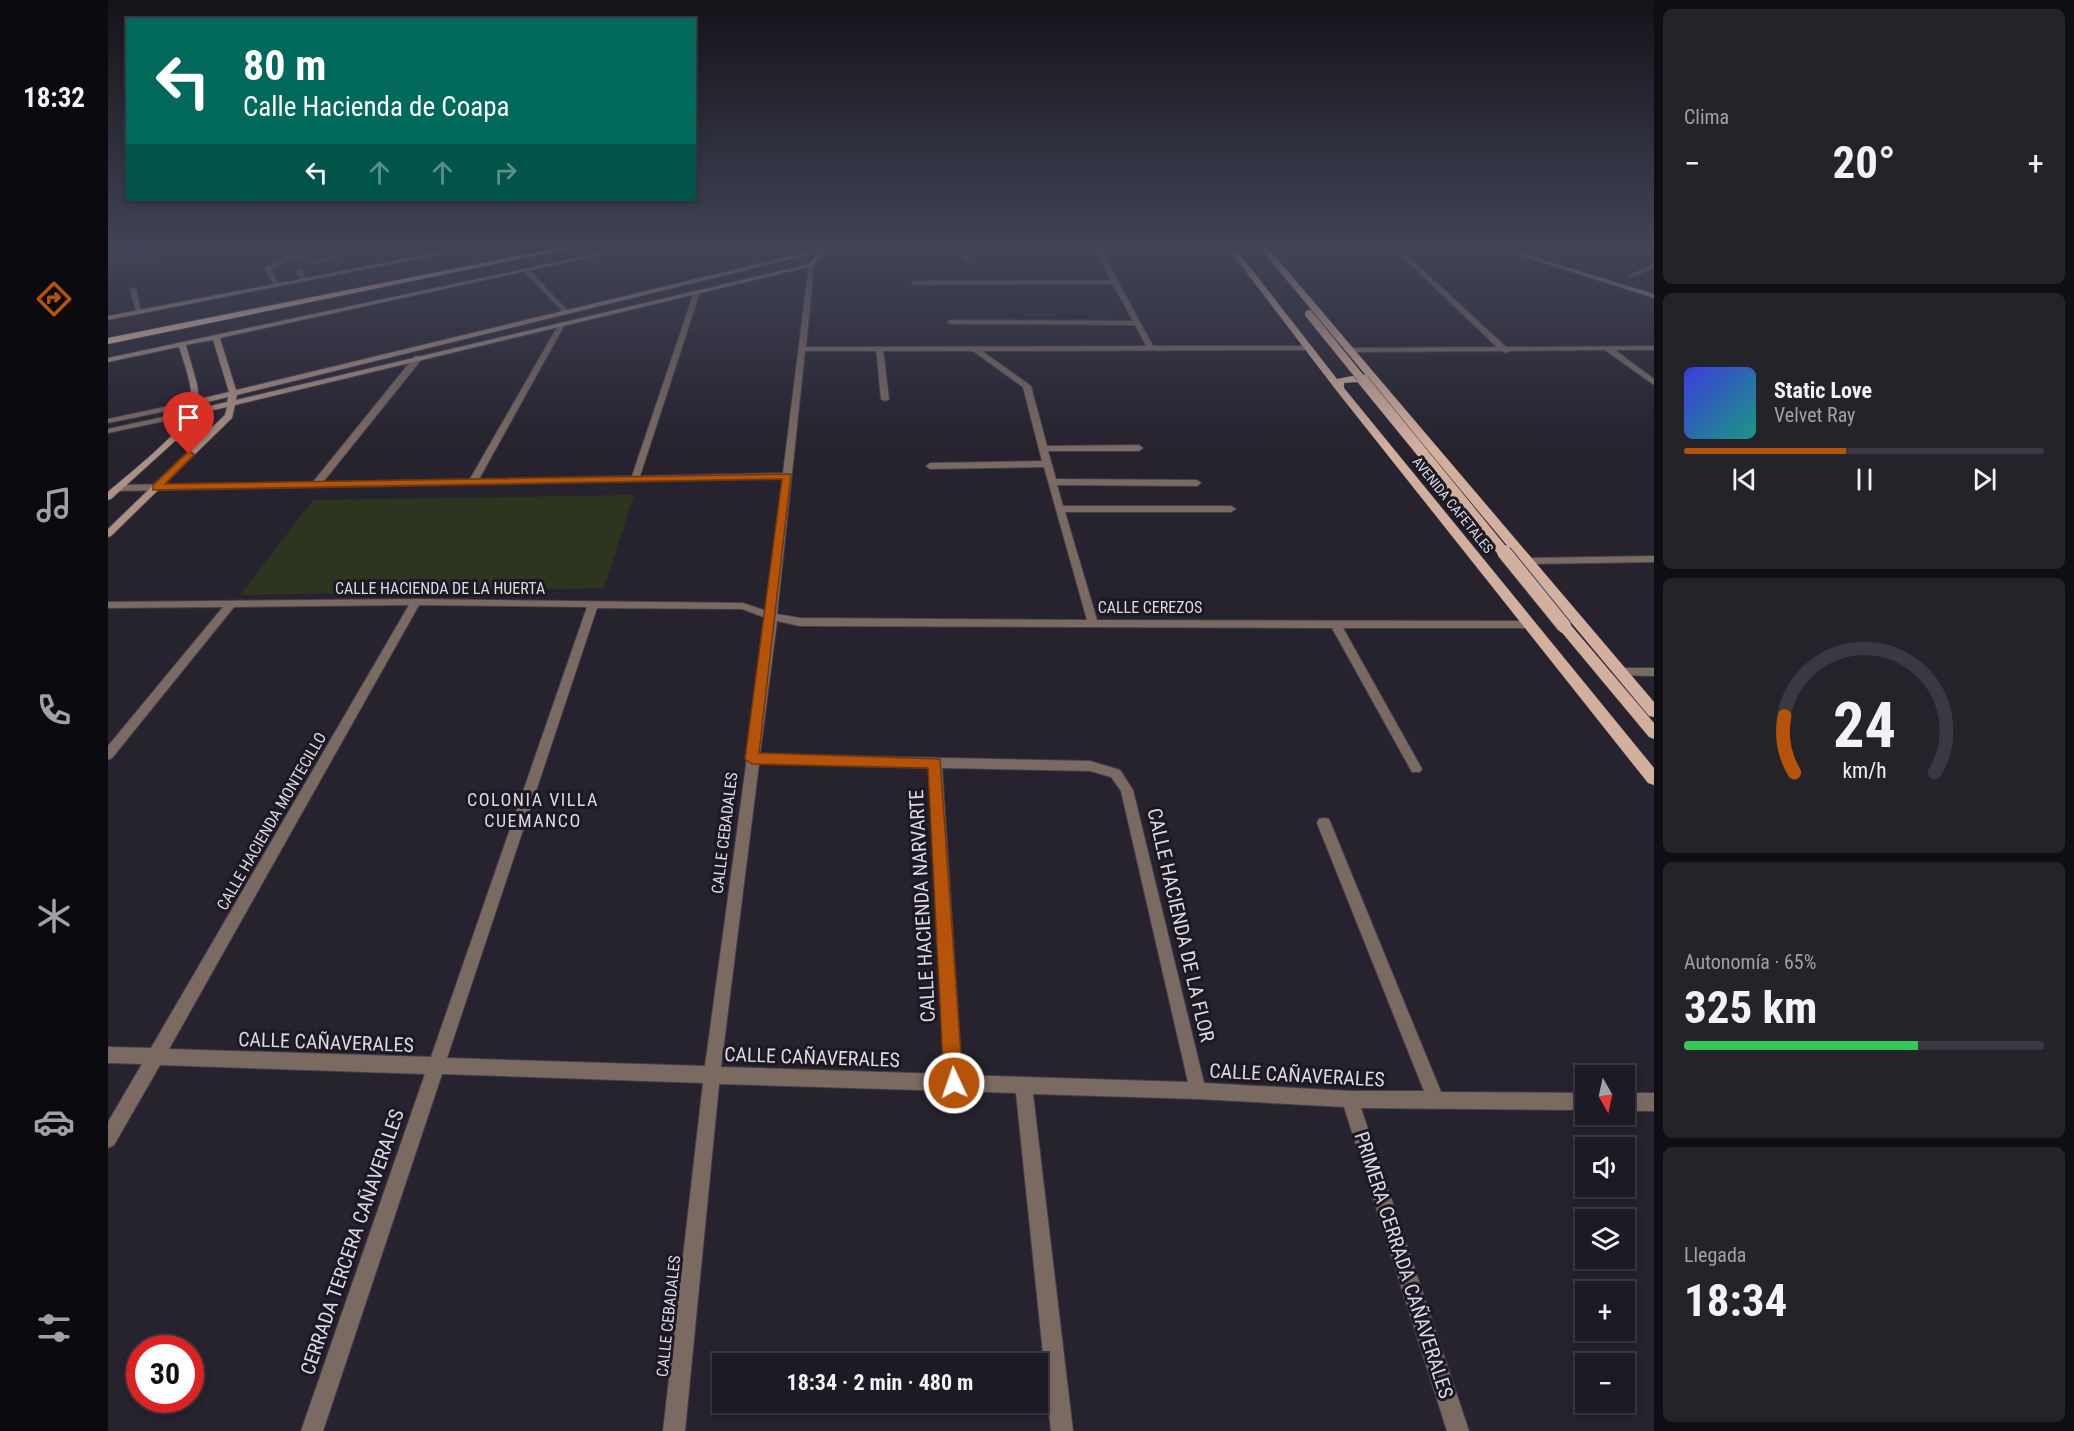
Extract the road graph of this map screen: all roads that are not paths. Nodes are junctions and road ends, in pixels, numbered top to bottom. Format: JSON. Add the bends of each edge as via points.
{"nodes":[{"id":1,"x":125,"y":315,"type":"edge"},
{"id":2,"x":190,"y":315,"type":"edge"},
{"id":3,"x":238,"y":315,"type":"edge"},
{"id":4,"x":322,"y":315,"type":"edge"},
{"id":5,"x":560,"y":315,"type":"edge"},
{"id":6,"x":600,"y":315,"type":"edge"},
{"id":7,"x":689,"y":315,"type":"edge"},
{"id":8,"x":806,"y":315,"type":"edge"},
{"id":9,"x":1133,"y":315,"type":"edge"},
{"id":10,"x":1283,"y":315,"type":"edge"},
{"id":11,"x":1289,"y":315,"type":"edge"},
{"id":12,"x":1310,"y":315,"type":"edge"},
{"id":13,"x":1321,"y":315,"type":"edge"},
{"id":14,"x":1467,"y":315,"type":"edge"},
{"id":15,"x":108,"y":318,"type":"edge"},
{"id":16,"x":950,"y":322,"type":"dead end"},
{"id":17,"x":1137,"y":323,"type":"junction"},
{"id":18,"x":562,"y":324,"type":"junction"},
{"id":19,"x":108,"y":331,"type":"edge"},
{"id":20,"x":1299,"y":335,"type":"junction"},
{"id":21,"x":216,"y":338,"type":"junction"},
{"id":22,"x":108,"y":341,"type":"edge"},
{"id":23,"x":182,"y":345,"type":"junction"},
{"id":24,"x":1309,"y":348,"type":"junction"},
{"id":25,"x":1654,"y":348,"type":"edge"},
{"id":26,"x":802,"y":349,"type":"junction"},
{"id":27,"x":879,"y":349,"type":"junction"},
{"id":28,"x":975,"y":349,"type":"junction"},
{"id":29,"x":1151,"y":349,"type":"junction"},
{"id":30,"x":1608,"y":349,"type":"junction"},
{"id":31,"x":1351,"y":350,"type":"junction"},
{"id":32,"x":1506,"y":351,"type":"junction"},
{"id":33,"x":418,"y":358,"type":"junction"},
{"id":34,"x":108,"y":360,"type":"edge"},
{"id":35,"x":329,"y":370,"type":"junction"},
{"id":36,"x":333,"y":378,"type":"junction"},
{"id":37,"x":1654,"y":383,"type":"edge"},
{"id":38,"x":1339,"y":388,"type":"junction"},
{"id":39,"x":1385,"y":390,"type":"junction"},
{"id":40,"x":233,"y":398,"type":"junction"},
{"id":41,"x":885,"y":399,"type":"dead end"},
{"id":42,"x":197,"y":402,"type":"junction"},
{"id":43,"x":195,"y":412,"type":"junction"},
{"id":44,"x":108,"y":420,"type":"edge"},
{"id":45,"x":108,"y":431,"type":"edge"},
{"id":46,"x":173,"y":438,"type":"junction"},
{"id":47,"x":206,"y":438,"type":"junction"},
{"id":48,"x":1139,"y":448,"type":"dead end"},
{"id":49,"x":1042,"y":449,"type":"junction"},
{"id":50,"x":1047,"y":464,"type":"junction"},
{"id":51,"x":930,"y":466,"type":"dead end"},
{"id":52,"x":788,"y":476,"type":"junction"},
{"id":53,"x":635,"y":479,"type":"junction"},
{"id":54,"x":473,"y":482,"type":"junction"},
{"id":55,"x":1052,"y":482,"type":"junction"},
{"id":56,"x":1197,"y":483,"type":"dead end"},
{"id":57,"x":316,"y":484,"type":"junction"},
{"id":58,"x":156,"y":487,"type":"junction"},
{"id":59,"x":117,"y":488,"type":"junction"},
{"id":60,"x":108,"y":497,"type":"edge"},
{"id":61,"x":1059,"y":509,"type":"junction"},
{"id":62,"x":1231,"y":509,"type":"dead end"},
{"id":63,"x":108,"y":534,"type":"edge"},
{"id":64,"x":1654,"y":559,"type":"edge"},
{"id":65,"x":1528,"y":561,"type":"junction"},
{"id":66,"x":416,"y":602,"type":"junction"},
{"id":67,"x":231,"y":604,"type":"junction"},
{"id":68,"x":108,"y":605,"type":"edge"},
{"id":69,"x":593,"y":605,"type":"junction"},
{"id":70,"x":771,"y":616,"type":"junction"},
{"id":71,"x":1093,"y":623,"type":"junction"},
{"id":72,"x":1335,"y":624,"type":"junction"},
{"id":73,"x":1529,"y":625,"type":"junction"},
{"id":74,"x":1621,"y":672,"type":"junction"},
{"id":75,"x":1654,"y":672,"type":"edge"},
{"id":76,"x":1654,"y":712,"type":"edge"},
{"id":77,"x":1654,"y":733,"type":"edge"},
{"id":78,"x":108,"y":755,"type":"edge"},
{"id":79,"x":752,"y":759,"type":"junction"},
{"id":80,"x":934,"y":763,"type":"junction"},
{"id":81,"x":1416,"y":770,"type":"dead end"},
{"id":82,"x":1654,"y":779,"type":"edge"},
{"id":83,"x":1324,"y":823,"type":"dead end"},
{"id":84,"x":108,"y":1055,"type":"edge"},
{"id":85,"x":154,"y":1057,"type":"junction"},
{"id":86,"x":434,"y":1067,"type":"junction"},
{"id":87,"x":712,"y":1074,"type":"junction"},
{"id":88,"x":954,"y":1083,"type":"junction"},
{"id":89,"x":1024,"y":1086,"type":"junction"},
{"id":90,"x":1198,"y":1091,"type":"junction"},
{"id":91,"x":1350,"y":1099,"type":"junction"},
{"id":92,"x":1436,"y":1101,"type":"junction"},
{"id":93,"x":1575,"y":1102,"type":"edge"},
{"id":94,"x":1635,"y":1102,"type":"edge"},
{"id":95,"x":1654,"y":1102,"type":"edge"},
{"id":96,"x":108,"y":1138,"type":"edge"},
{"id":97,"x":312,"y":1431,"type":"edge"},
{"id":98,"x":674,"y":1431,"type":"edge"},
{"id":99,"x":1062,"y":1431,"type":"edge"},
{"id":100,"x":1458,"y":1431,"type":"edge"}],
"edges":[{"from":1,"to":15,"type":"street"},
{"from":2,"to":19,"type":"highway"},
{"from":3,"to":22,"type":"highway"},
{"from":4,"to":21,"type":"street"},
{"from":5,"to":35,"type":"street"},
{"from":6,"to":18,"type":"street"},
{"from":7,"to":53,"type":"street"},
{"from":8,"to":26,"type":"street","name":"CALLE CEBADALES"},
{"from":9,"to":17,"type":"street"},
{"from":10,"to":20,"type":"main road","name":"AVENIDA CAFETALES"},
{"from":11,"to":20,"type":"main road"},
{"from":12,"to":77,"type":"main road","bridge":true},
{"from":13,"to":31,"type":"main road","name":"AVENIDA CAFETALES"},
{"from":14,"to":32,"type":"street"},
{"from":16,"to":17,"type":"street"},
{"from":17,"to":29,"type":"street"},
{"from":18,"to":33,"type":"street"},
{"from":18,"to":54,"type":"street"},
{"from":20,"to":24,"type":"main road","name":"AVENIDA CAFETALES"},
{"from":21,"to":23,"type":"street"},
{"from":21,"to":40,"type":"street"},
{"from":23,"to":34,"type":"street"},
{"from":23,"to":42,"type":"street"},
{"from":24,"to":29,"type":"street"},
{"from":24,"to":38,"type":"main road","name":"AVENIDA CAFETALES"},
{"from":25,"to":30,"type":"street"},
{"from":26,"to":27,"type":"street"},
{"from":26,"to":52,"type":"street","name":"CALLE CEBADALES"},
{"from":27,"to":28,"type":"street"},
{"from":27,"to":41,"type":"street"},
{"from":28,"to":29,"type":"street"},
{"from":28,"to":49,"type":"street","via":[[1027,386]]},
{"from":30,"to":32,"type":"street"},
{"from":30,"to":37,"type":"street"},
{"from":31,"to":32,"type":"street"},
{"from":31,"to":39,"type":"main road","name":"AVENIDA CAFETALES"},
{"from":33,"to":36,"type":"street"},
{"from":33,"to":57,"type":"street"},
{"from":35,"to":36,"type":"street"},
{"from":35,"to":40,"type":"street"},
{"from":36,"to":40,"type":"street"},
{"from":38,"to":39,"type":"main road","via":[[1338,382],[1352,379]]},
{"from":38,"to":73,"type":"main road","name":"AVENIDA CAFETALES"},
{"from":39,"to":65,"type":"main road","name":"AVENIDA CAFETALES"},
{"from":40,"to":42,"type":"street"},
{"from":40,"to":43,"type":"street"},
{"from":40,"to":47,"type":"street","via":[[229,416]]},
{"from":42,"to":43,"type":"street"},
{"from":42,"to":44,"type":"street"},
{"from":43,"to":45,"type":"street"},
{"from":43,"to":46,"type":"street"},
{"from":46,"to":47,"type":"street"},
{"from":46,"to":59,"type":"street"},
{"from":47,"to":58,"type":"street"},
{"from":48,"to":49,"type":"street"},
{"from":49,"to":50,"type":"street"},
{"from":50,"to":51,"type":"street"},
{"from":50,"to":55,"type":"street"},
{"from":52,"to":53,"type":"street"},
{"from":52,"to":70,"type":"street","name":"CALLE CEBADALES"},
{"from":53,"to":54,"type":"street"},
{"from":54,"to":57,"type":"street"},
{"from":55,"to":56,"type":"street"},
{"from":55,"to":61,"type":"street"},
{"from":57,"to":58,"type":"street"},
{"from":58,"to":59,"type":"street"},
{"from":58,"to":63,"type":"street"},
{"from":59,"to":60,"type":"street"},
{"from":61,"to":62,"type":"street"},
{"from":61,"to":71,"type":"street"},
{"from":64,"to":65,"type":"street"},
{"from":65,"to":74,"type":"main road","name":"AVENIDA CAFETALES"},
{"from":66,"to":67,"type":"street","name":"CALLE HACIENDA DE LA HUERTA"},
{"from":66,"to":69,"type":"street","name":"CALLE HACIENDA DE LA HUERTA"},
{"from":66,"to":85,"type":"street","name":"CALLE HACIENDA MONTECILLO"},
{"from":67,"to":68,"type":"street","name":"CALLE HACIENDA DE LA HUERTA"},
{"from":67,"to":78,"type":"street"},
{"from":69,"to":70,"type":"street","name":"CALLE HACIENDA DE LA HUERTA","via":[[743,606]]},
{"from":69,"to":86,"type":"street","name":"CERRADA TERCERA CAÑAVERALES"},
{"from":70,"to":71,"type":"street","name":"CALLE CEREZOS","via":[[800,622]]},
{"from":70,"to":79,"type":"street","name":"CALLE CEBADALES"},
{"from":71,"to":72,"type":"street","name":"CALLE CEREZOS"},
{"from":72,"to":73,"type":"street","name":"CALLE CEREZOS"},
{"from":72,"to":81,"type":"street"},
{"from":73,"to":82,"type":"main road","name":"AVENIDA CAFETALES"},
{"from":74,"to":75,"type":"street"},
{"from":74,"to":76,"type":"main road","name":"AVENIDA CAFETALES"},
{"from":79,"to":80,"type":"street"},
{"from":79,"to":87,"type":"street","name":"CALLE CEBADALES"},
{"from":80,"to":88,"type":"street","name":"CALLE HACIENDA NARVARTE"},
{"from":80,"to":90,"type":"street","name":"CALLE HACIENDA DE LA FLOR","via":[[1090,766],[1115,773],[1127,790]]},
{"from":83,"to":92,"type":"street"},
{"from":84,"to":85,"type":"street","name":"CALLE CAÑAVERALES"},
{"from":85,"to":86,"type":"street","name":"CALLE CAÑAVERALES"},
{"from":85,"to":96,"type":"street","name":"CALLE HACIENDA MONTECILLO"},
{"from":86,"to":87,"type":"street","name":"CALLE CAÑAVERALES"},
{"from":86,"to":97,"type":"street","name":"CERRADA TERCERA CAÑAVERALES"},
{"from":87,"to":88,"type":"street","name":"CALLE CAÑAVERALES"},
{"from":87,"to":98,"type":"street","name":"CALLE CEBADALES"},
{"from":88,"to":89,"type":"street","name":"CALLE CAÑAVERALES"},
{"from":89,"to":90,"type":"street","name":"CALLE CAÑAVERALES"},
{"from":89,"to":99,"type":"street"},
{"from":90,"to":91,"type":"street","name":"CALLE CAÑAVERALES"},
{"from":91,"to":92,"type":"street","name":"CALLE CAÑAVERALES"},
{"from":91,"to":100,"type":"street","name":"PRIMERA CERRADA CAÑAVERALES"},
{"from":92,"to":93,"type":"street","name":"CALLE CAÑAVERALES"},
{"from":94,"to":95,"type":"street"}]}
